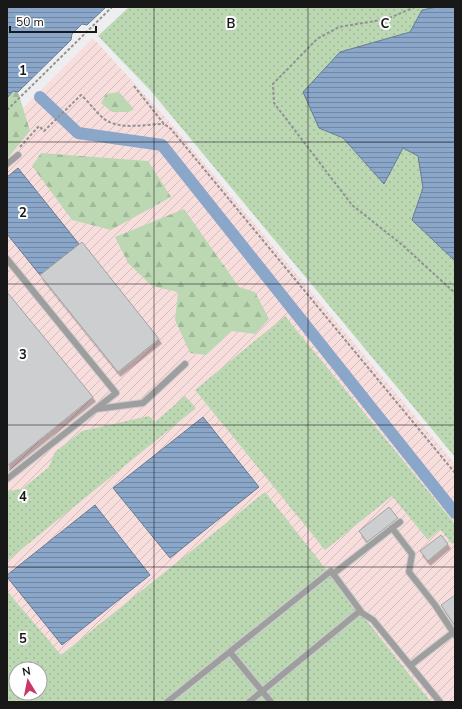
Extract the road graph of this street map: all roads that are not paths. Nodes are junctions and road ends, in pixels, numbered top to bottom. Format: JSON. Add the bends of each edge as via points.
{"nodes":[{"id":1,"x":18,"y":155,"type":"road end"},
{"id":2,"x":7,"y":164,"type":"edge"},
{"id":3,"x":7,"y":259,"type":"edge"},
{"id":4,"x":185,"y":364,"type":"dead end"},
{"id":5,"x":95,"y":409,"type":"junction"},
{"id":6,"x":7,"y":480,"type":"edge"},
{"id":7,"x":400,"y":522,"type":"dead end"},
{"id":8,"x":392,"y":528,"type":"junction"},
{"id":9,"x":333,"y":574,"type":"junction"},
{"id":10,"x":360,"y":611,"type":"junction"},
{"id":11,"x":454,"y":633,"type":"edge"},
{"id":12,"x":230,"y":652,"type":"junction"},
{"id":13,"x":411,"y":665,"type":"junction"},
{"id":14,"x":262,"y":691,"type":"junction"},
{"id":15,"x":167,"y":702,"type":"edge"},
{"id":16,"x":249,"y":702,"type":"edge"},
{"id":17,"x":271,"y":702,"type":"edge"},
{"id":18,"x":440,"y":702,"type":"edge"}],
"edges":[{"from":1,"to":2,"type":"lane"},
{"from":3,"to":5,"type":"lane","via":[[116,393]]},
{"from":4,"to":5,"type":"lane","via":[[143,403]]},
{"from":5,"to":6,"type":"lane"},
{"from":7,"to":8,"type":"lane"},
{"from":8,"to":9,"type":"lane"},
{"from":8,"to":11,"type":"lane","via":[[412,554],[409,572]]},
{"from":9,"to":10,"type":"lane"},
{"from":9,"to":12,"type":"lane","via":[[331,571]]},
{"from":10,"to":13,"type":"lane","via":[[373,620]]},
{"from":10,"to":14,"type":"lane"},
{"from":11,"to":13,"type":"lane"},
{"from":12,"to":14,"type":"lane"},
{"from":12,"to":15,"type":"lane"},
{"from":13,"to":18,"type":"lane"},
{"from":14,"to":16,"type":"lane"},
{"from":14,"to":17,"type":"lane"}]}
